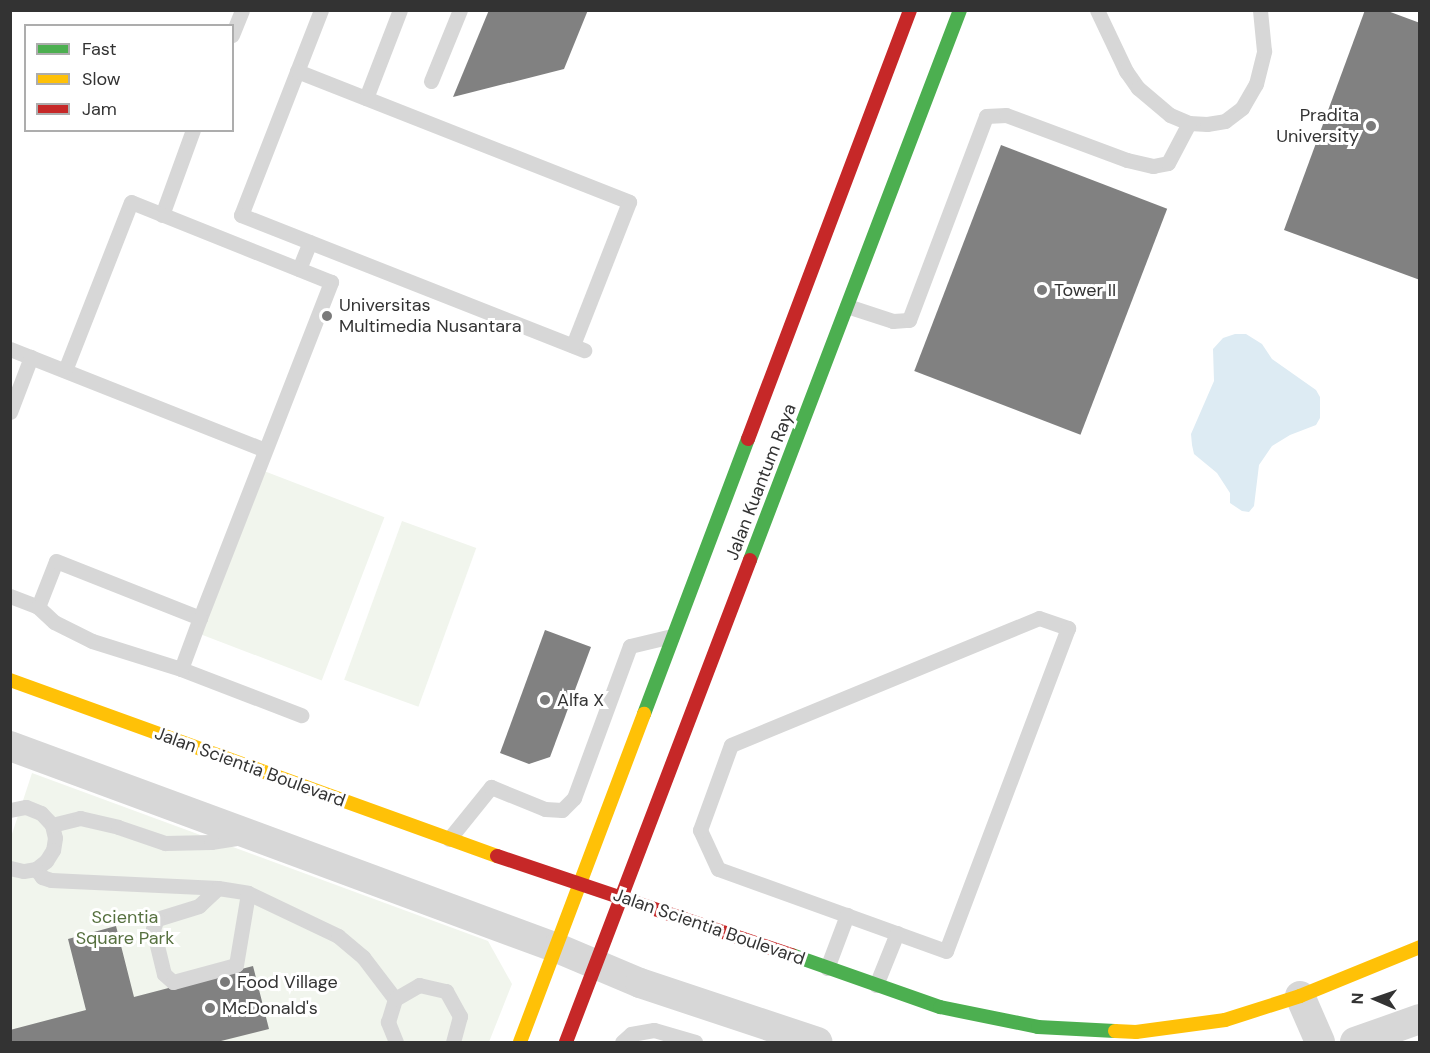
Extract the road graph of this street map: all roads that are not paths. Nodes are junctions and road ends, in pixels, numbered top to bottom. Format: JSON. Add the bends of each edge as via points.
{"nodes":[{"id":1,"x":242,"y":10,"type":"edge"},
{"id":2,"x":321,"y":10,"type":"edge"},
{"id":3,"x":400,"y":10,"type":"edge"},
{"id":4,"x":460,"y":10,"type":"edge"},
{"id":5,"x":910,"y":10,"type":"edge"},
{"id":6,"x":960,"y":10,"type":"edge"},
{"id":7,"x":1097,"y":10,"type":"edge"},
{"id":8,"x":1260,"y":10,"type":"edge"},
{"id":9,"x":234,"y":29,"type":"edge"},
{"id":10,"x":297,"y":71,"type":"junction"},
{"id":11,"x":431,"y":81,"type":"dead end"},
{"id":12,"x":366,"y":98,"type":"junction"},
{"id":13,"x":1189,"y":123,"type":"junction"},
{"id":14,"x":192,"y":132,"type":"edge"},
{"id":15,"x":162,"y":215,"type":"junction"},
{"id":16,"x":310,"y":242,"type":"junction"},
{"id":17,"x":299,"y":269,"type":"junction"},
{"id":18,"x":847,"y":306,"type":"junction"},
{"id":19,"x":10,"y":349,"type":"edge"},
{"id":20,"x":31,"y":357,"type":"junction"},
{"id":21,"x":65,"y":370,"type":"junction"},
{"id":22,"x":10,"y":412,"type":"edge"},
{"id":23,"x":265,"y":450,"type":"junction"},
{"id":24,"x":10,"y":596,"type":"edge"},
{"id":25,"x":38,"y":607,"type":"junction"},
{"id":26,"x":200,"y":618,"type":"junction"},
{"id":27,"x":675,"y":635,"type":"junction"},
{"id":28,"x":181,"y":669,"type":"junction"},
{"id":29,"x":10,"y":680,"type":"edge"},
{"id":30,"x":301,"y":715,"type":"dead end"},
{"id":31,"x":10,"y":746,"type":"edge"},
{"id":32,"x":10,"y":810,"type":"edge"},
{"id":33,"x":52,"y":825,"type":"junction"},
{"id":34,"x":252,"y":835,"type":"junction"},
{"id":35,"x":449,"y":838,"type":"junction"},
{"id":36,"x":10,"y":868,"type":"edge"},
{"id":37,"x":36,"y":869,"type":"junction"},
{"id":38,"x":580,"y":886,"type":"junction"},
{"id":39,"x":218,"y":888,"type":"junction"},
{"id":40,"x":248,"y":893,"type":"junction"},
{"id":41,"x":622,"y":896,"type":"junction"},
{"id":42,"x":846,"y":915,"type":"junction"},
{"id":43,"x":897,"y":933,"type":"junction"},
{"id":44,"x":1419,"y":947,"type":"edge"},
{"id":45,"x":557,"y":948,"type":"junction"},
{"id":46,"x":595,"y":966,"type":"junction"},
{"id":47,"x":827,"y":968,"type":"junction"},
{"id":48,"x":876,"y":985,"type":"junction"},
{"id":49,"x":1300,"y":996,"type":"junction"},
{"id":50,"x":395,"y":999,"type":"junction"},
{"id":51,"x":1419,"y":1019,"type":"edge"},
{"id":52,"x":396,"y":1042,"type":"edge"},
{"id":53,"x":453,"y":1042,"type":"edge"},
{"id":54,"x":520,"y":1042,"type":"edge"},
{"id":55,"x":566,"y":1042,"type":"edge"},
{"id":56,"x":622,"y":1042,"type":"edge"},
{"id":57,"x":695,"y":1042,"type":"edge"},
{"id":58,"x":817,"y":1042,"type":"edge"},
{"id":59,"x":1320,"y":1042,"type":"edge"},
{"id":60,"x":1355,"y":1042,"type":"edge"}],
"edges":[{"from":1,"to":9,"type":"lane"},
{"from":2,"to":10,"type":"lane"},
{"from":3,"to":12,"type":"lane"},
{"from":4,"to":11,"type":"lane"},
{"from":5,"to":27,"type":"street","name":"Jalan Kuantum Raya"},
{"from":6,"to":18,"type":"street","name":"Jalan Kuantum Raya"},
{"from":7,"to":13,"type":"lane","via":[[1138,88],[1170,115]]},
{"from":8,"to":13,"type":"lane","via":[[1263,51],[1256,84],[1242,108],[1225,122]]},
{"from":10,"to":12,"type":"lane"},
{"from":10,"to":16,"type":"lane","via":[[241,215]]},
{"from":12,"to":16,"type":"lane","via":[[628,201],[578,348]]},
{"from":13,"to":18,"type":"lane","via":[[1168,163],[1153,166],[1006,115],[986,116],[909,320],[893,321]]},
{"from":14,"to":15,"type":"lane"},
{"from":15,"to":17,"type":"lane"},
{"from":15,"to":21,"type":"lane","via":[[131,202]]},
{"from":16,"to":17,"type":"lane"},
{"from":17,"to":23,"type":"lane","via":[[331,282]]},
{"from":18,"to":41,"type":"street","name":"Jalan Kuantum Raya"},
{"from":19,"to":20,"type":"lane"},
{"from":20,"to":21,"type":"lane"},
{"from":20,"to":22,"type":"lane"},
{"from":21,"to":23,"type":"lane"},
{"from":23,"to":26,"type":"lane"},
{"from":24,"to":25,"type":"lane"},
{"from":25,"to":26,"type":"lane","via":[[56,561]]},
{"from":25,"to":28,"type":"lane","via":[[76,634]]},
{"from":26,"to":28,"type":"lane"},
{"from":27,"to":35,"type":"lane","via":[[630,646],[574,798],[562,810],[544,809],[491,787]]},
{"from":27,"to":38,"type":"street","name":"Jalan Kuantum Raya"},
{"from":28,"to":30,"type":"lane"},
{"from":29,"to":35,"type":"street","name":"Jalan Scientia Boulevard"},
{"from":31,"to":34,"type":"street"},
{"from":32,"to":33,"type":"lane","via":[[26,807],[41,813]]},
{"from":33,"to":34,"type":"lane","via":[[80,818],[165,843],[211,842]]},
{"from":33,"to":37,"type":"lane","via":[[53,850]]},
{"from":34,"to":45,"type":"street"},
{"from":35,"to":38,"type":"street","name":"Jalan Scientia Boulevard"},
{"from":36,"to":37,"type":"lane"},
{"from":37,"to":39,"type":"lane","via":[[51,880]]},
{"from":38,"to":41,"type":"street","name":"Jalan Scientia Boulevard"},
{"from":38,"to":45,"type":"street","name":"Jalan Kuantum Raya"},
{"from":39,"to":40,"type":"lane"},
{"from":39,"to":40,"type":"lane","via":[[199,906],[157,919],[153,929],[161,963],[164,974],[173,982],[236,965]]},
{"from":40,"to":50,"type":"lane","via":[[339,936],[363,957]]},
{"from":41,"to":46,"type":"street","name":"Jalan Kuantum Raya"},
{"from":41,"to":47,"type":"street","name":"Jalan Scientia Boulevard"},
{"from":42,"to":43,"type":"lane"},
{"from":42,"to":43,"type":"lane","via":[[718,869],[700,830],[732,745],[1039,618],[1068,628],[946,951]]},
{"from":42,"to":47,"type":"lane"},
{"from":43,"to":48,"type":"lane"},
{"from":44,"to":49,"type":"street","name":"Jalan Scientia Boulevard"},
{"from":45,"to":46,"type":"street"},
{"from":45,"to":54,"type":"street","name":"Jalan Kuantum Raya"},
{"from":46,"to":55,"type":"street","name":"Jalan Kuantum Raya"},
{"from":46,"to":58,"type":"street"},
{"from":47,"to":48,"type":"street","name":"Jalan Scientia Boulevard"},
{"from":48,"to":49,"type":"street","name":"Jalan Scientia Boulevard","via":[[940,1007],[1038,1027],[1136,1032],[1226,1020]]},
{"from":49,"to":59,"type":"street"},
{"from":50,"to":52,"type":"lane","via":[[388,1022]]},
{"from":50,"to":53,"type":"lane","via":[[419,985],[446,991],[460,1016]]},
{"from":51,"to":60,"type":"street"},
{"from":56,"to":57,"type":"lane","via":[[631,1034],[654,1030]]}]}
